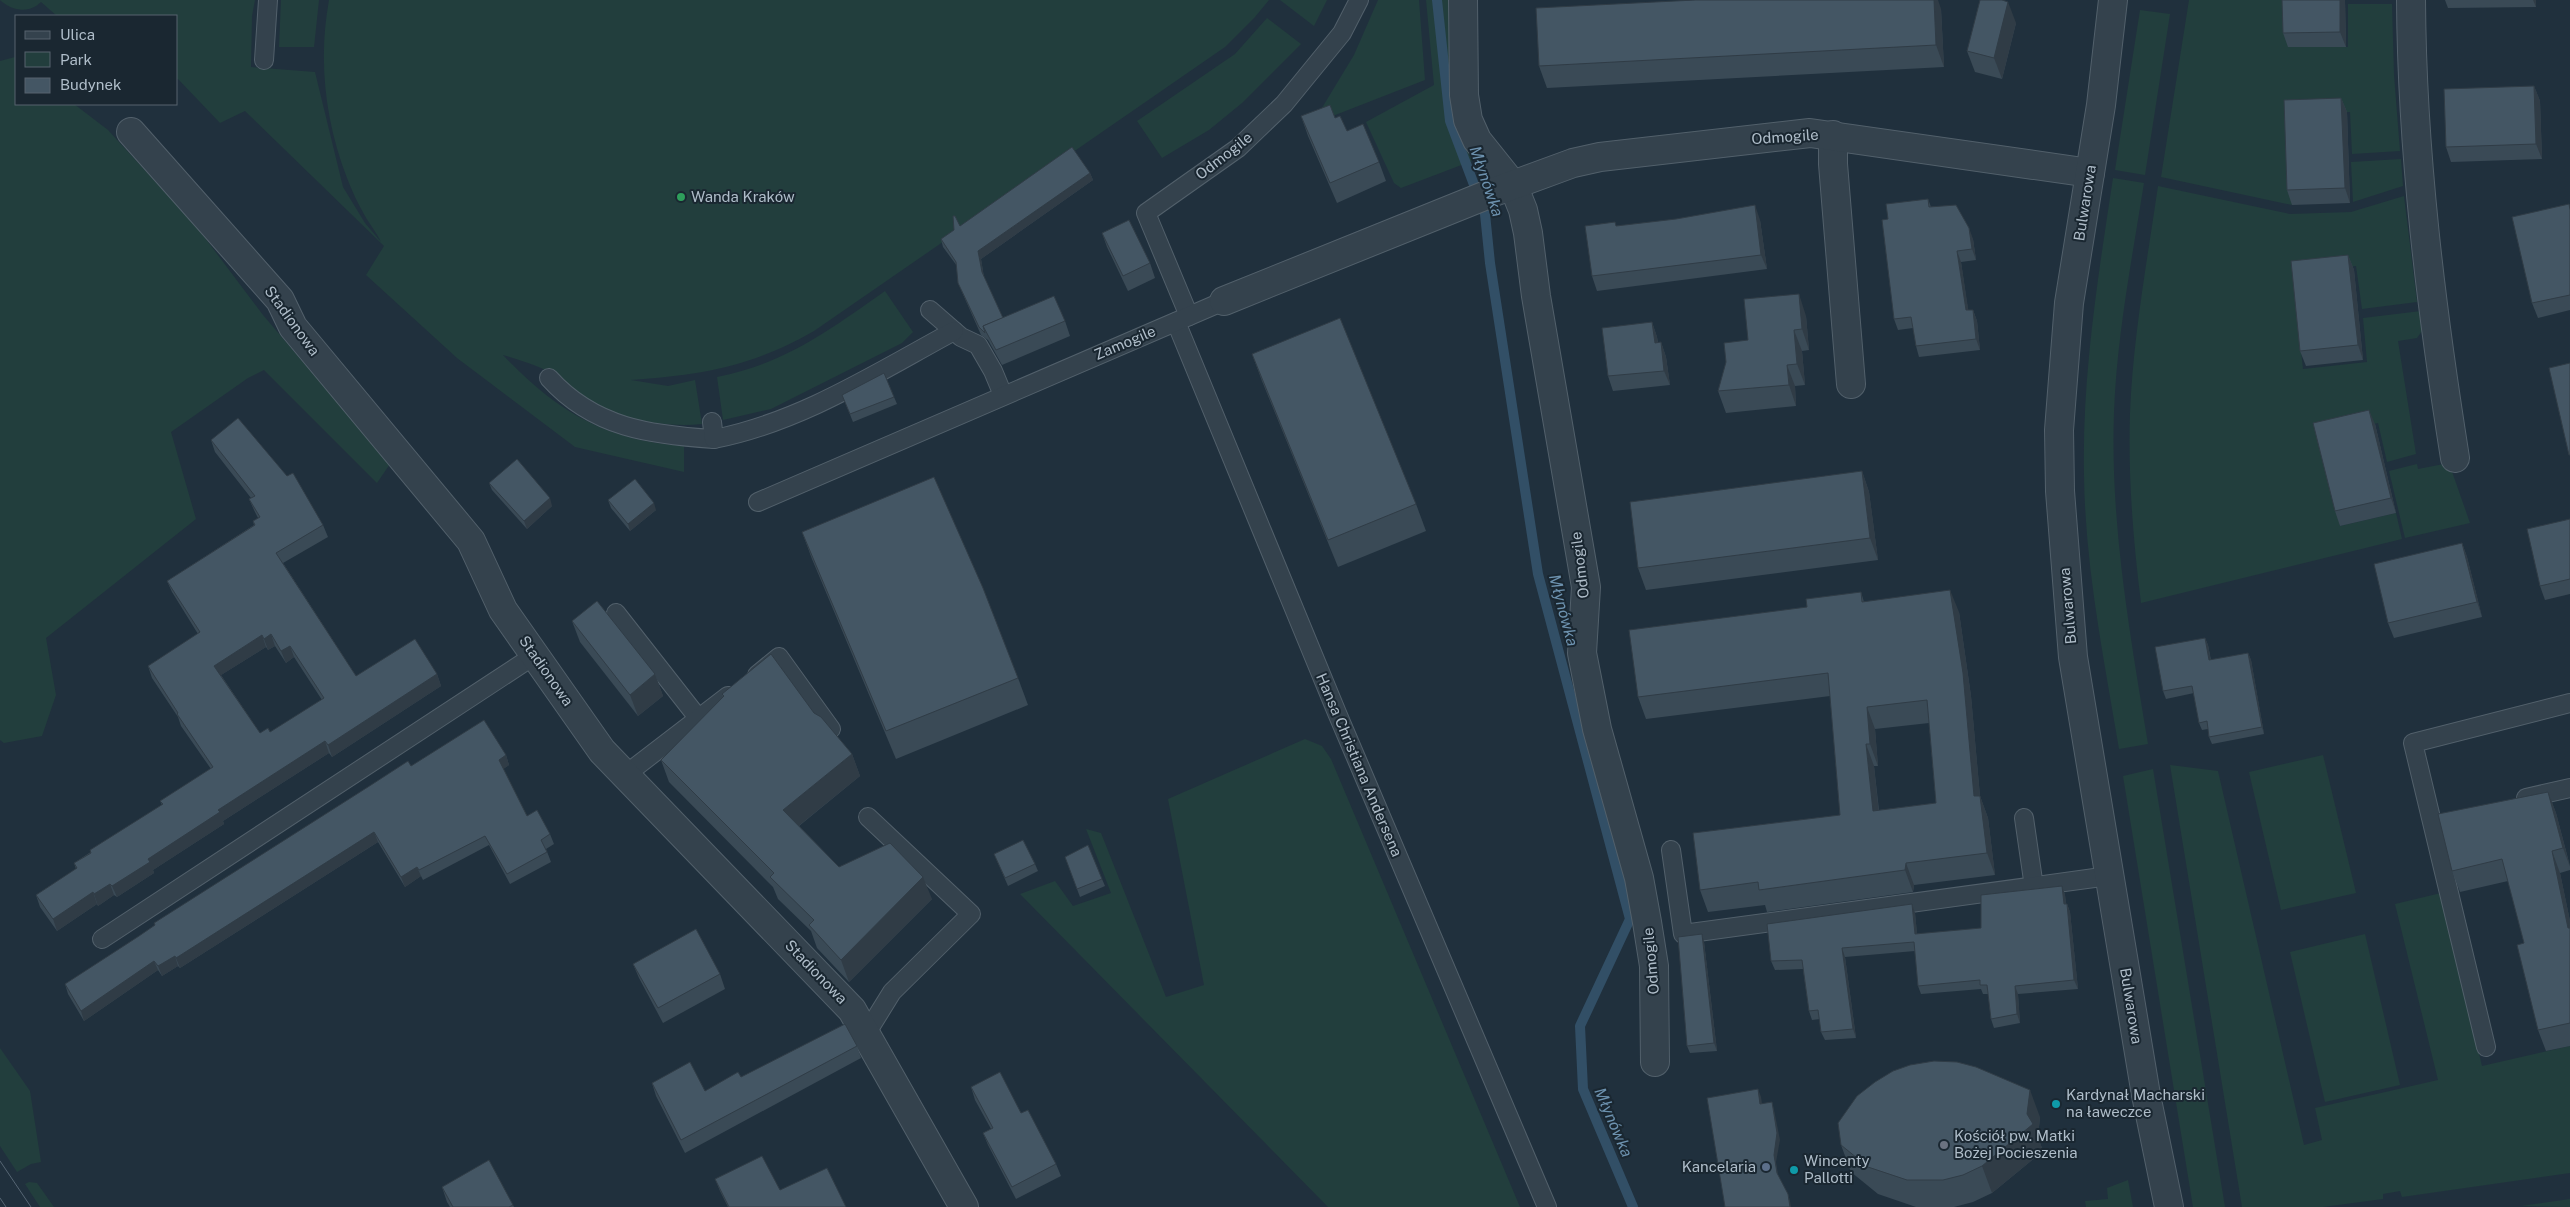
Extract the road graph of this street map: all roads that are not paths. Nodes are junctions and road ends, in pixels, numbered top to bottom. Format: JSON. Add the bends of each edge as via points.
{"nodes":[{"id":1,"x":268,"y":0,"type":"edge"},
{"id":2,"x":1359,"y":0,"type":"edge"},
{"id":3,"x":1463,"y":0,"type":"edge"},
{"id":4,"x":2113,"y":0,"type":"edge"},
{"id":5,"x":2412,"y":0,"type":"edge"},
{"id":6,"x":264,"y":60,"type":"dead end"},
{"id":7,"x":131,"y":132,"type":"dead end"},
{"id":8,"x":1833,"y":135,"type":"junction"},
{"id":9,"x":2090,"y":173,"type":"junction"},
{"id":10,"x":1504,"y":188,"type":"junction"},
{"id":11,"x":1224,"y":301,"type":"joint"},
{"id":12,"x":930,"y":310,"type":"dead end"},
{"id":13,"x":1182,"y":319,"type":"junction"},
{"id":14,"x":954,"y":331,"type":"junction"},
{"id":15,"x":549,"y":378,"type":"dead end"},
{"id":16,"x":1851,"y":384,"type":"dead end"},
{"id":17,"x":1003,"y":395,"type":"junction"},
{"id":18,"x":2455,"y":458,"type":"dead end"},
{"id":19,"x":758,"y":502,"type":"dead end"},
{"id":20,"x":616,"y":613,"type":"dead end"},
{"id":21,"x":535,"y":655,"type":"junction"},
{"id":22,"x":2570,"y":704,"type":"edge"},
{"id":23,"x":699,"y":719,"type":"junction"},
{"id":24,"x":831,"y":729,"type":"edge"},
{"id":25,"x":625,"y":775,"type":"junction"},
{"id":26,"x":2570,"y":788,"type":"edge"},
{"id":27,"x":2506,"y":803,"type":"edge"},
{"id":28,"x":868,"y":817,"type":"dead end"},
{"id":29,"x":2451,"y":817,"type":"edge"},
{"id":30,"x":2024,"y":818,"type":"dead end"},
{"id":31,"x":2433,"y":821,"type":"junction"},
{"id":32,"x":1671,"y":850,"type":"dead end"},
{"id":33,"x":2109,"y":876,"type":"junction"},
{"id":34,"x":2034,"y":887,"type":"junction"},
{"id":35,"x":102,"y":939,"type":"dead end"},
{"id":36,"x":866,"y":1034,"type":"junction"},
{"id":37,"x":2486,"y":1047,"type":"dead end"},
{"id":38,"x":1656,"y":1062,"type":"dead end"},
{"id":39,"x":964,"y":1207,"type":"edge"},
{"id":40,"x":1547,"y":1207,"type":"edge"},
{"id":41,"x":2169,"y":1207,"type":"edge"}],
"edges":[{"from":1,"to":6,"type":"lane"},
{"from":2,"to":13,"type":"lane","name":"Odmogile","via":[[1342,33],[1284,104],[1238,148],[1146,213]]},
{"from":3,"to":10,"type":"street","name":"Odmogile","via":[[1464,95],[1468,120]]},
{"from":4,"to":9,"type":"street","name":"Bulwarowa"},
{"from":5,"to":18,"type":"street","via":[[2414,108],[2420,180]]},
{"from":7,"to":21,"type":"street","name":"Stadionowa","via":[[280,300],[293,327],[471,541],[503,610]]},
{"from":8,"to":9,"type":"street","name":"Odmogile"},
{"from":8,"to":10,"type":"street","name":"Odmogile","via":[[1790,134],[1593,158]]},
{"from":8,"to":16,"type":"street"},
{"from":9,"to":33,"type":"street","name":"Bulwarowa","via":[[2069,303],[2058,459],[2070,634]]},
{"from":10,"to":11,"type":"street","name":"Zamogile"},
{"from":10,"to":38,"type":"street","name":"Odmogile","via":[[1523,210],[1528,233],[1586,588],[1582,653],[1597,729],[1638,878],[1654,966]]},
{"from":11,"to":13,"type":"lane","name":"Zamogile"},
{"from":12,"to":14,"type":"lane"},
{"from":13,"to":17,"type":"lane","name":"Zamogile"},
{"from":13,"to":40,"type":"lane","name":"Hansa Christiana Andersena","via":[[1337,713]]},
{"from":14,"to":15,"type":"lane","via":[[838,394],[746,433],[653,434],[617,424],[588,411],[563,394]]},
{"from":14,"to":17,"type":"lane","via":[[978,346]]},
{"from":17,"to":19,"type":"lane","name":"Zamogile"},
{"from":20,"to":23,"type":"lane"},
{"from":21,"to":25,"type":"street","name":"Stadionowa","via":[[602,751]]},
{"from":21,"to":35,"type":"lane"},
{"from":22,"to":31,"type":"lane","via":[[2413,743]]},
{"from":23,"to":24,"type":"lane","via":[[779,657]]},
{"from":23,"to":25,"type":"lane"},
{"from":25,"to":36,"type":"street","name":"Stadionowa","via":[[852,1010]]},
{"from":26,"to":27,"type":"lane"},
{"from":28,"to":36,"type":"lane","via":[[971,914],[892,992]]},
{"from":29,"to":31,"type":"lane"},
{"from":30,"to":34,"type":"lane"},
{"from":31,"to":37,"type":"lane"},
{"from":32,"to":34,"type":"lane","via":[[1683,934]]},
{"from":33,"to":34,"type":"lane"},
{"from":33,"to":41,"type":"street","name":"Bulwarowa","via":[[2146,1095]]},
{"from":36,"to":39,"type":"street","name":"Stadionowa"}]}
